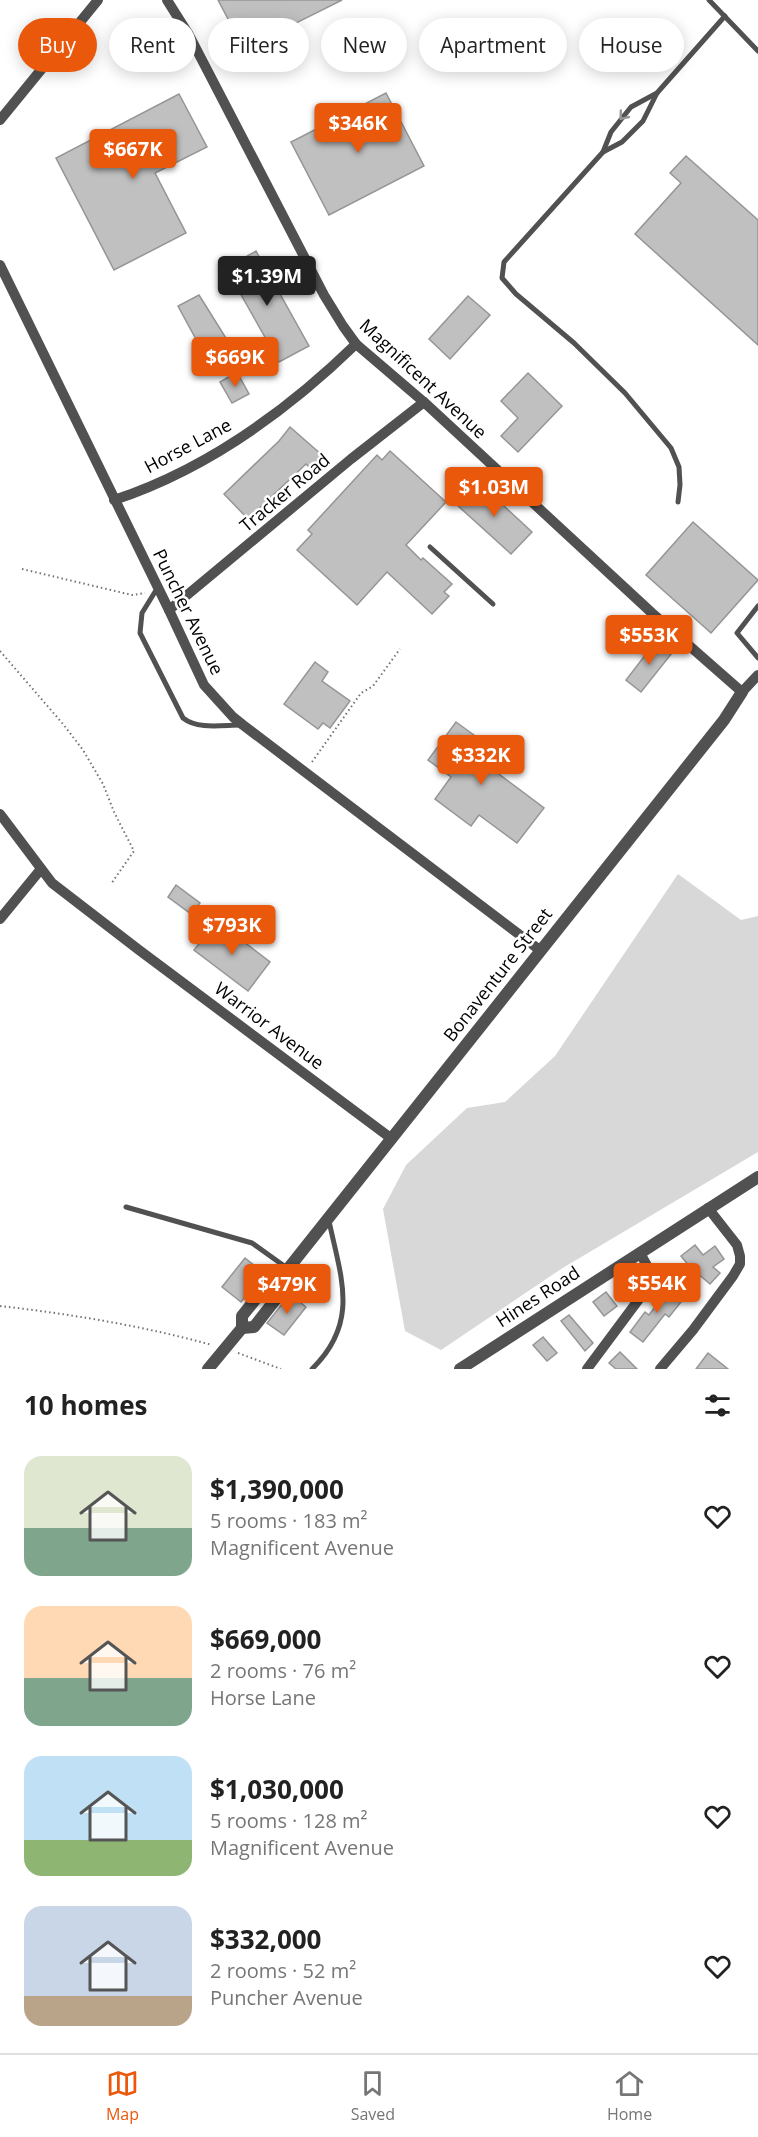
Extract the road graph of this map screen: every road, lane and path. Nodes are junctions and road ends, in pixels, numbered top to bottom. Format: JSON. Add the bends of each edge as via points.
{"nodes":[{"id":1,"x":98,"y":0,"type":"edge"},
{"id":2,"x":166,"y":0,"type":"edge"},
{"id":3,"x":709,"y":0,"type":"edge"},
{"id":4,"x":725,"y":16,"type":"junction"},
{"id":5,"x":758,"y":51,"type":"edge"},
{"id":6,"x":657,"y":93,"type":"junction"},
{"id":7,"x":0,"y":120,"type":"edge"},
{"id":8,"x":603,"y":152,"type":"junction"},
{"id":9,"x":0,"y":265,"type":"edge"},
{"id":10,"x":356,"y":344,"type":"junction"},
{"id":11,"x":424,"y":402,"type":"junction"},
{"id":12,"x":114,"y":500,"type":"junction"},
{"id":13,"x":678,"y":502,"type":"dead end"},
{"id":14,"x":430,"y":547,"type":"dead end"},
{"id":15,"x":22,"y":569,"type":"dead end"},
{"id":16,"x":158,"y":587,"type":"junction"},
{"id":17,"x":493,"y":604,"type":"dead end"},
{"id":18,"x":758,"y":606,"type":"edge"},
{"id":19,"x":169,"y":610,"type":"junction"},
{"id":20,"x":400,"y":649,"type":"dead end"},
{"id":21,"x":0,"y":651,"type":"edge"},
{"id":22,"x":758,"y":658,"type":"edge"},
{"id":23,"x":758,"y":675,"type":"edge"},
{"id":24,"x":758,"y":684,"type":"edge"},
{"id":25,"x":742,"y":692,"type":"junction"},
{"id":26,"x":243,"y":725,"type":"junction"},
{"id":27,"x":305,"y":772,"type":"junction"},
{"id":28,"x":0,"y":814,"type":"edge"},
{"id":29,"x":41,"y":869,"type":"junction"},
{"id":30,"x":111,"y":884,"type":"dead end"},
{"id":31,"x":0,"y":919,"type":"edge"},
{"id":32,"x":541,"y":951,"type":"junction"},
{"id":33,"x":392,"y":1139,"type":"junction"},
{"id":34,"x":758,"y":1177,"type":"edge"},
{"id":35,"x":126,"y":1207,"type":"dead end"},
{"id":36,"x":708,"y":1208,"type":"junction"},
{"id":37,"x":328,"y":1219,"type":"junction"},
{"id":38,"x":640,"y":1253,"type":"junction"},
{"id":39,"x":289,"y":1269,"type":"junction"},
{"id":40,"x":0,"y":1306,"type":"edge"},
{"id":41,"x":224,"y":1348,"type":"junction"},
{"id":42,"x":207,"y":1369,"type":"edge"},
{"id":43,"x":281,"y":1369,"type":"edge"},
{"id":44,"x":312,"y":1369,"type":"edge"},
{"id":45,"x":460,"y":1369,"type":"edge"},
{"id":46,"x":587,"y":1369,"type":"edge"},
{"id":47,"x":660,"y":1369,"type":"edge"}],
"edges":[{"from":1,"to":7,"type":"street"},
{"from":2,"to":10,"type":"street","name":"Magnificent Avenue","via":[[189,35],[324,295]]},
{"from":3,"to":4,"type":"lane"},
{"from":4,"to":5,"type":"lane"},
{"from":4,"to":6,"type":"lane"},
{"from":6,"to":8,"type":"lane","via":[[643,121],[622,142]]},
{"from":6,"to":8,"type":"lane","one_way":true,"via":[[631,107],[611,132]]},
{"from":8,"to":13,"type":"lane","via":[[512,252],[504,262],[502,278],[626,393],[671,448],[679,467]]},
{"from":9,"to":12,"type":"street","name":"Puncher Avenue"},
{"from":10,"to":11,"type":"street","name":"Magnificent Avenue"},
{"from":10,"to":12,"type":"street","name":"Horse Lane","via":[[290,403],[245,434],[183,470]]},
{"from":11,"to":19,"type":"street","name":"Tracker Road"},
{"from":11,"to":25,"type":"street","name":"Magnificent Avenue"},
{"from":12,"to":16,"type":"street","name":"Puncher Avenue"},
{"from":14,"to":17,"type":"lane"},
{"from":15,"to":16,"type":"path","via":[[132,595]]},
{"from":16,"to":19,"type":"street","name":"Puncher Avenue"},
{"from":16,"to":26,"type":"lane","via":[[142,613],[140,633],[183,718],[201,725]]},
{"from":18,"to":22,"type":"lane","via":[[737,633]]},
{"from":19,"to":26,"type":"street","name":"Puncher Avenue","via":[[204,686]]},
{"from":20,"to":27,"type":"path","via":[[373,686],[361,693]]},
{"from":21,"to":30,"type":"path","via":[[63,723],[103,784],[134,851]]},
{"from":23,"to":25,"type":"street"},
{"from":24,"to":25,"type":"street"},
{"from":25,"to":32,"type":"street","name":"Bonaventure Street"},
{"from":26,"to":27,"type":"street","name":"Puncher Avenue"},
{"from":27,"to":32,"type":"street","name":"Puncher Avenue"},
{"from":28,"to":29,"type":"street","name":"Warrior Avenue"},
{"from":29,"to":31,"type":"street"},
{"from":29,"to":33,"type":"street","name":"Warrior Avenue","via":[[52,883],[130,943]]},
{"from":32,"to":33,"type":"street","name":"Bonaventure Street"},
{"from":33,"to":37,"type":"street","name":"Bonaventure Street"},
{"from":34,"to":36,"type":"street","name":"Hines Road"},
{"from":35,"to":39,"type":"lane","via":[[252,1243]]},
{"from":36,"to":38,"type":"street","name":"Hines Road"},
{"from":36,"to":47,"type":"street","via":[[737,1245],[740,1264]]},
{"from":37,"to":39,"type":"street","name":"Bonaventure Street"},
{"from":37,"to":44,"type":"lane","via":[[344,1313],[334,1341]]},
{"from":38,"to":45,"type":"street","name":"Hines Road"},
{"from":38,"to":46,"type":"street","via":[[651,1272],[651,1283]]},
{"from":39,"to":41,"type":"street","name":"Bonaventure Street","via":[[280,1279],[271,1280],[256,1298],[242,1316],[242,1328]]},
{"from":40,"to":41,"type":"path","via":[[150,1330]]},
{"from":41,"to":42,"type":"street","name":"Bonaventure Street"},
{"from":41,"to":43,"type":"path"}]}
